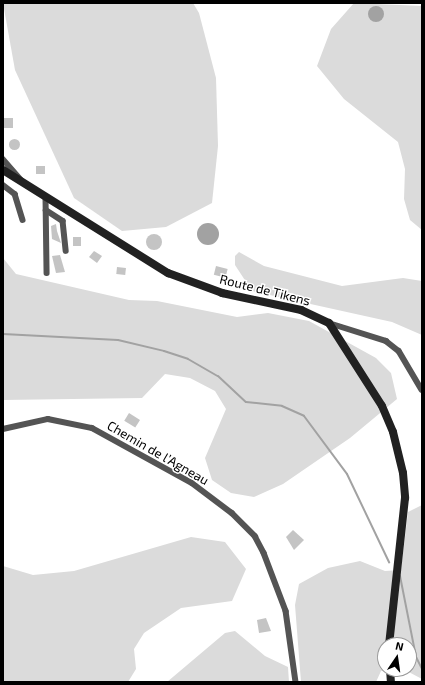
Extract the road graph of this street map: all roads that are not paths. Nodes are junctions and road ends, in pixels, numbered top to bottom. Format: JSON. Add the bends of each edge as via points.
{"nodes":[{"id":1,"x":3,"y":159,"type":"edge"},
{"id":2,"x":3,"y":170,"type":"edge"},
{"id":3,"x":24,"y":183,"type":"junction"},
{"id":4,"x":3,"y":185,"type":"edge"},
{"id":5,"x":46,"y":197,"type":"junction"},
{"id":6,"x":46,"y":210,"type":"junction"},
{"id":7,"x":23,"y":220,"type":"dead end"},
{"id":8,"x":66,"y":251,"type":"dead end"},
{"id":9,"x":47,"y":273,"type":"dead end"},
{"id":10,"x":329,"y":323,"type":"junction"},
{"id":11,"x":422,"y":390,"type":"edge"},
{"id":12,"x":3,"y":429,"type":"edge"},
{"id":13,"x":390,"y":637,"type":"edge"},
{"id":14,"x":296,"y":682,"type":"edge"}],
"edges":[{"from":1,"to":3,"type":"street"},
{"from":2,"to":3,"type":"street","name":"Route de Tikens"},
{"from":3,"to":5,"type":"street","name":"Route de Tikens"},
{"from":4,"to":7,"type":"street","via":[[15,194]]},
{"from":5,"to":6,"type":"street"},
{"from":5,"to":10,"type":"street","name":"Route de Tikens","via":[[168,273],[222,293],[301,310]]},
{"from":6,"to":8,"type":"street","via":[[63,221]]},
{"from":6,"to":9,"type":"street"},
{"from":10,"to":11,"type":"street","via":[[386,341],[399,351]]},
{"from":10,"to":13,"type":"street","via":[[382,406],[393,432],[403,473],[405,498]]},
{"from":12,"to":14,"type":"street","name":"Chemin de l’Agneau","via":[[48,419],[92,428],[192,483],[232,513],[255,536],[286,611]]}]}
